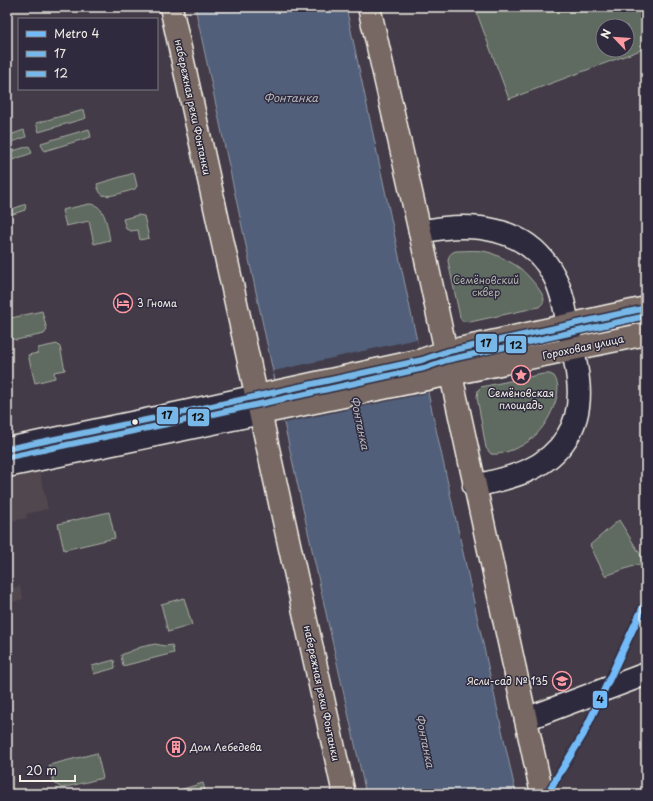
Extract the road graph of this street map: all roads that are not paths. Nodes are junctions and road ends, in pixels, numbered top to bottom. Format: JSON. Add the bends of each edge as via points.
{"nodes":[{"id":1,"x":171,"y":7,"type":"edge"},
{"id":2,"x":369,"y":7,"type":"edge"},
{"id":3,"x":420,"y":232,"type":"junction"},
{"id":4,"x":646,"y":308,"type":"edge"},
{"id":5,"x":568,"y":325,"type":"junction"},
{"id":6,"x":646,"y":334,"type":"edge"},
{"id":7,"x":573,"y":350,"type":"junction"},
{"id":8,"x":445,"y":352,"type":"junction"},
{"id":9,"x":424,"y":369,"type":"junction"},
{"id":10,"x":450,"y":375,"type":"junction"},
{"id":11,"x":259,"y":404,"type":"junction"},
{"id":12,"x":7,"y":449,"type":"edge"},
{"id":13,"x":7,"y":466,"type":"edge"},
{"id":14,"x":474,"y":486,"type":"junction"},
{"id":15,"x":646,"y":674,"type":"edge"},
{"id":16,"x":526,"y":719,"type":"junction"},
{"id":17,"x":344,"y":794,"type":"edge"},
{"id":18,"x":542,"y":794,"type":"edge"}],
"edges":[{"from":1,"to":11,"type":"main road","name":"набережная реки Фонтанки"},
{"from":2,"to":3,"type":"main road"},
{"from":3,"to":5,"type":"street","via":[[472,226],[512,236],[528,244],[543,258],[555,277]]},
{"from":3,"to":8,"type":"main road"},
{"from":4,"to":5,"type":"main road"},
{"from":5,"to":7,"type":"street"},
{"from":5,"to":8,"type":"main road"},
{"from":6,"to":7,"type":"main road","name":"Гороховая улица"},
{"from":7,"to":10,"type":"main road","name":"Гороховая улица"},
{"from":7,"to":14,"type":"street","via":[[579,396],[575,421],[567,438],[554,454],[528,472]]},
{"from":8,"to":9,"type":"main road"},
{"from":8,"to":10,"type":"main road"},
{"from":9,"to":10,"type":"main road","name":"Гороховая улица"},
{"from":9,"to":11,"type":"main road"},
{"from":10,"to":14,"type":"main road"},
{"from":11,"to":12,"type":"street","via":[[189,411]]},
{"from":11,"to":13,"type":"street"},
{"from":11,"to":17,"type":"main road","name":"набережная реки Фонтанки"},
{"from":14,"to":16,"type":"main road"},
{"from":15,"to":16,"type":"street"},
{"from":16,"to":18,"type":"main road"}]}
